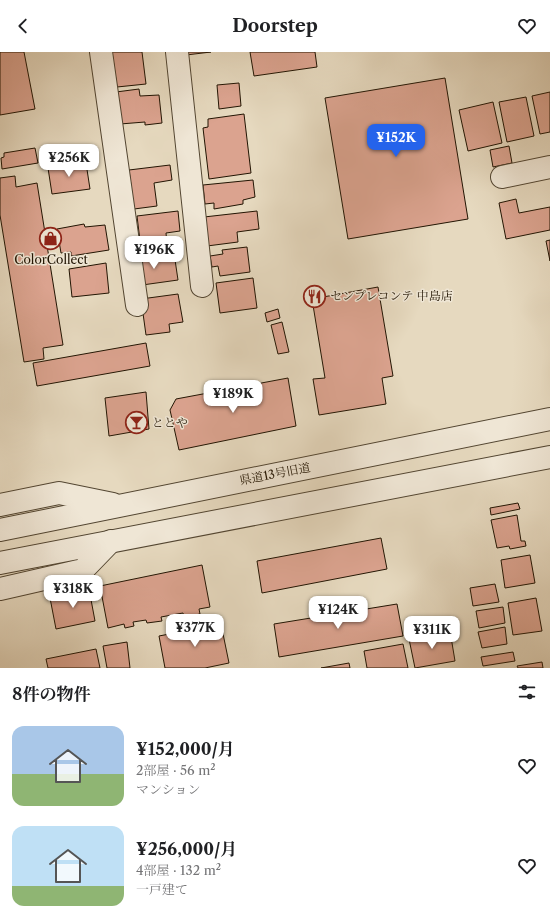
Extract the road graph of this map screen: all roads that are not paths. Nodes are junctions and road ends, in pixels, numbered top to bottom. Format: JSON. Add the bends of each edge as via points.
{"nodes":[{"id":1,"x":101,"y":52,"type":"edge"},
{"id":2,"x":177,"y":52,"type":"edge"},
{"id":3,"x":550,"y":167,"type":"edge"},
{"id":4,"x":502,"y":177,"type":"dead end"},
{"id":5,"x":202,"y":286,"type":"dead end"},
{"id":6,"x":137,"y":305,"type":"dead end"},
{"id":7,"x":550,"y":418,"type":"edge"},
{"id":8,"x":550,"y":457,"type":"edge"},
{"id":9,"x":0,"y":505,"type":"edge"},
{"id":10,"x":122,"y":506,"type":"junction"},
{"id":11,"x":0,"y":530,"type":"edge"},
{"id":12,"x":111,"y":542,"type":"junction"},
{"id":13,"x":0,"y":563,"type":"edge"},
{"id":14,"x":0,"y":589,"type":"edge"}],
"edges":[{"from":1,"to":6,"type":"street"},
{"from":2,"to":5,"type":"street"},
{"from":3,"to":4,"type":"street"},
{"from":7,"to":10,"type":"street","name":"県道13号旧道"},
{"from":8,"to":12,"type":"street"},
{"from":9,"to":10,"type":"street","via":[[59,493]]},
{"from":10,"to":11,"type":"street","name":"県道13号旧道"},
{"from":12,"to":13,"type":"street"},
{"from":12,"to":14,"type":"street","via":[[83,570]]}]}
